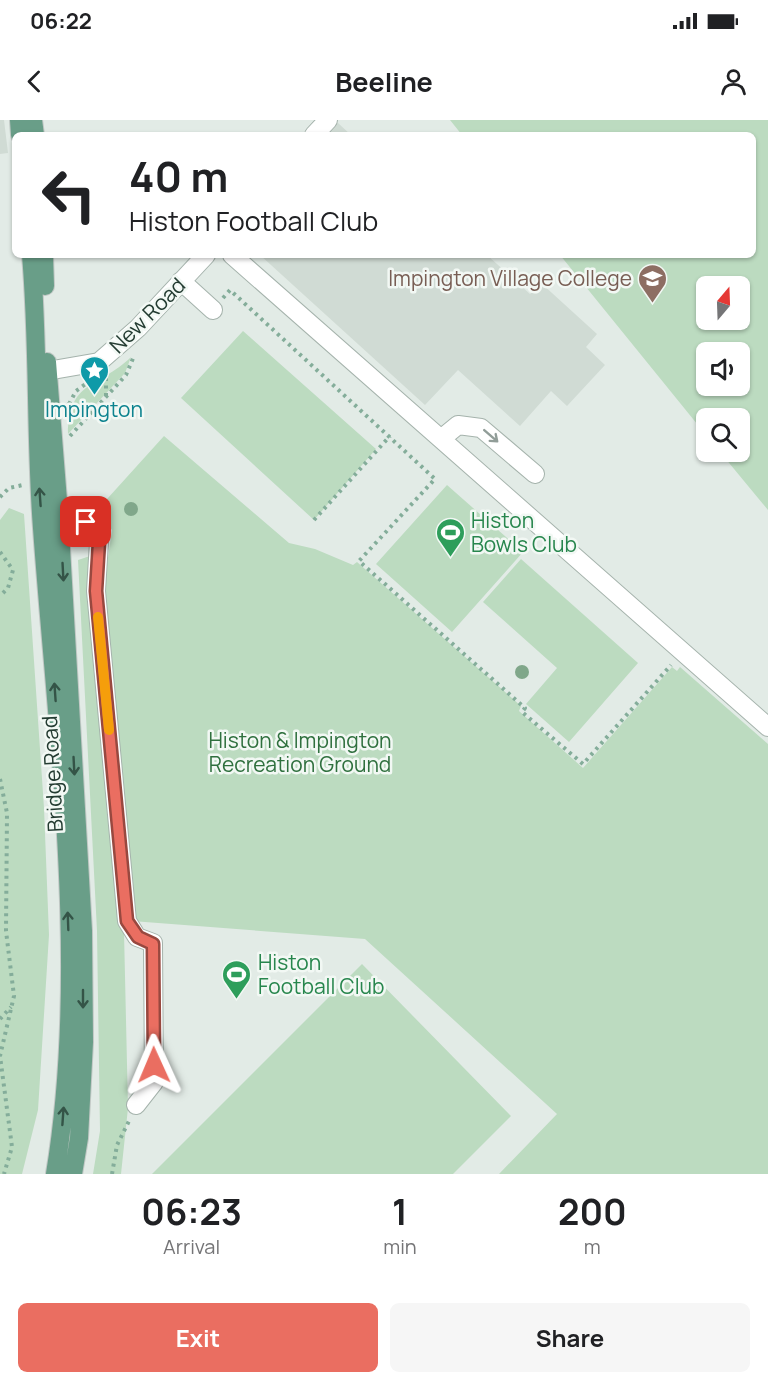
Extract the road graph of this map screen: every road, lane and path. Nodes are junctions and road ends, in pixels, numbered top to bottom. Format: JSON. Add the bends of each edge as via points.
{"nodes":[{"id":1,"x":31,"y":258,"type":"edge"},
{"id":2,"x":44,"y":258,"type":"edge"},
{"id":3,"x":203,"y":258,"type":"edge"},
{"id":4,"x":235,"y":258,"type":"edge"},
{"id":5,"x":182,"y":281,"type":"junction"},
{"id":6,"x":213,"y":310,"type":"joint"},
{"id":7,"x":136,"y":330,"type":"junction"},
{"id":8,"x":35,"y":331,"type":"junction"},
{"id":9,"x":47,"y":371,"type":"junction"},
{"id":10,"x":36,"y":422,"type":"junction"},
{"id":11,"x":390,"y":436,"type":"junction"},
{"id":12,"x":441,"y":438,"type":"junction"},
{"id":13,"x":66,"y":441,"type":"dead end"},
{"id":14,"x":535,"y":474,"type":"dead end"},
{"id":15,"x":59,"y":513,"type":"junction"},
{"id":16,"x":314,"y":520,"type":"dead end"},
{"id":17,"x":0,"y":552,"type":"edge"},
{"id":18,"x":0,"y":596,"type":"edge"},
{"id":19,"x":671,"y":665,"type":"dead end"},
{"id":20,"x":768,"y":727,"type":"edge"},
{"id":21,"x":0,"y":779,"type":"edge"},
{"id":22,"x":12,"y":1007,"type":"junction"},
{"id":23,"x":0,"y":1019,"type":"edge"},
{"id":24,"x":136,"y":1105,"type":"joint"},
{"id":25,"x":4,"y":1174,"type":"edge"},
{"id":26,"x":55,"y":1174,"type":"edge"},
{"id":27,"x":73,"y":1174,"type":"edge"},
{"id":28,"x":112,"y":1174,"type":"edge"}],
"edges":[{"from":1,"to":8,"type":"main road","name":"Bridge Road"},
{"from":2,"to":9,"type":"main road","name":"Bridge Road"},
{"from":3,"to":5,"type":"street","name":"New Road"},
{"from":4,"to":12,"type":"street"},
{"from":5,"to":6,"type":"street"},
{"from":5,"to":7,"type":"street","name":"New Road"},
{"from":6,"to":11,"type":"path","via":[[230,290]]},
{"from":7,"to":9,"type":"street","name":"New Road","via":[[99,362]]},
{"from":7,"to":13,"type":"path","via":[[138,349],[126,375]]},
{"from":8,"to":9,"type":"main road"},
{"from":8,"to":10,"type":"main road","name":"Bridge Road"},
{"from":9,"to":10,"type":"main road","name":"Bridge Road"},
{"from":9,"to":15,"type":"main road","name":"Bridge Road"},
{"from":26,"to":10,"type":"main road","name":"Bridge Road","one_way":true,"via":[[62,1135],[68,1042],[68,933]]},
{"from":11,"to":16,"type":"path"},
{"from":11,"to":19,"type":"path","via":[[435,478],[359,561],[583,764]]},
{"from":12,"to":14,"type":"street","one_way":true,"via":[[458,426],[481,428]]},
{"from":12,"to":20,"type":"street"},
{"from":15,"to":24,"type":"street","via":[[96,529],[99,542],[96,591],[127,921],[138,937],[153,944],[154,1082]]},
{"from":15,"to":27,"type":"main road","name":"Bridge Road","one_way":true,"via":[[83,931],[84,1042]]},
{"from":17,"to":18,"type":"path","via":[[13,570],[8,588]]},
{"from":21,"to":22,"type":"path","via":[[8,813],[6,931]]},
{"from":22,"to":23,"type":"path"},
{"from":22,"to":25,"type":"path","via":[[0,1056],[12,1147]]},
{"from":24,"to":28,"type":"path","via":[[117,1145]]}]}
